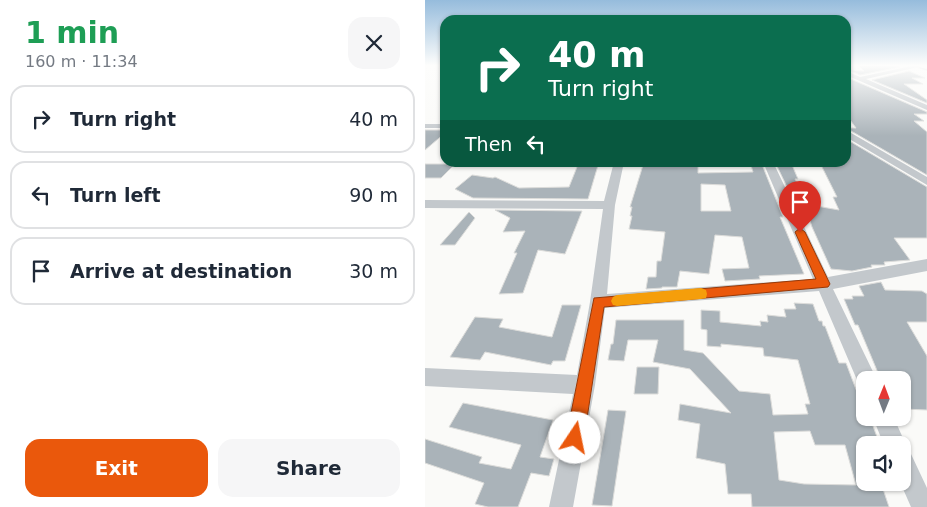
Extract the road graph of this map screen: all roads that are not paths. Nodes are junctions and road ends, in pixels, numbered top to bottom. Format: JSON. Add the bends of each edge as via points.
{"nodes":[{"id":1,"x":882,"y":89,"type":"edge"},
{"id":2,"x":927,"y":108,"type":"edge"},
{"id":3,"x":425,"y":126,"type":"edge"},
{"id":4,"x":440,"y":126,"type":"edge"},
{"id":5,"x":851,"y":136,"type":"edge"},
{"id":6,"x":618,"y":167,"type":"edge"},
{"id":7,"x":770,"y":167,"type":"edge"},
{"id":8,"x":927,"y":182,"type":"edge"},
{"id":9,"x":425,"y":204,"type":"edge"},
{"id":10,"x":609,"y":205,"type":"junction"},
{"id":11,"x":927,"y":265,"type":"edge"},
{"id":12,"x":824,"y":284,"type":"junction"},
{"id":13,"x":598,"y":302,"type":"junction"},
{"id":14,"x":863,"y":371,"type":"edge"},
{"id":15,"x":425,"y":377,"type":"edge"},
{"id":16,"x":585,"y":385,"type":"junction"},
{"id":17,"x":911,"y":480,"type":"edge"},
{"id":18,"x":561,"y":507,"type":"edge"},
{"id":19,"x":923,"y":507,"type":"edge"}],
"edges":[{"from":1,"to":2,"type":"street"},
{"from":3,"to":4,"type":"street"},
{"from":5,"to":8,"type":"street"},
{"from":6,"to":10,"type":"street"},
{"from":7,"to":12,"type":"street"},
{"from":9,"to":10,"type":"street"},
{"from":10,"to":13,"type":"street"},
{"from":11,"to":12,"type":"street"},
{"from":12,"to":13,"type":"street"},
{"from":12,"to":14,"type":"street"},
{"from":13,"to":16,"type":"street"},
{"from":15,"to":16,"type":"street"},
{"from":16,"to":18,"type":"street"},
{"from":17,"to":19,"type":"street"}]}
